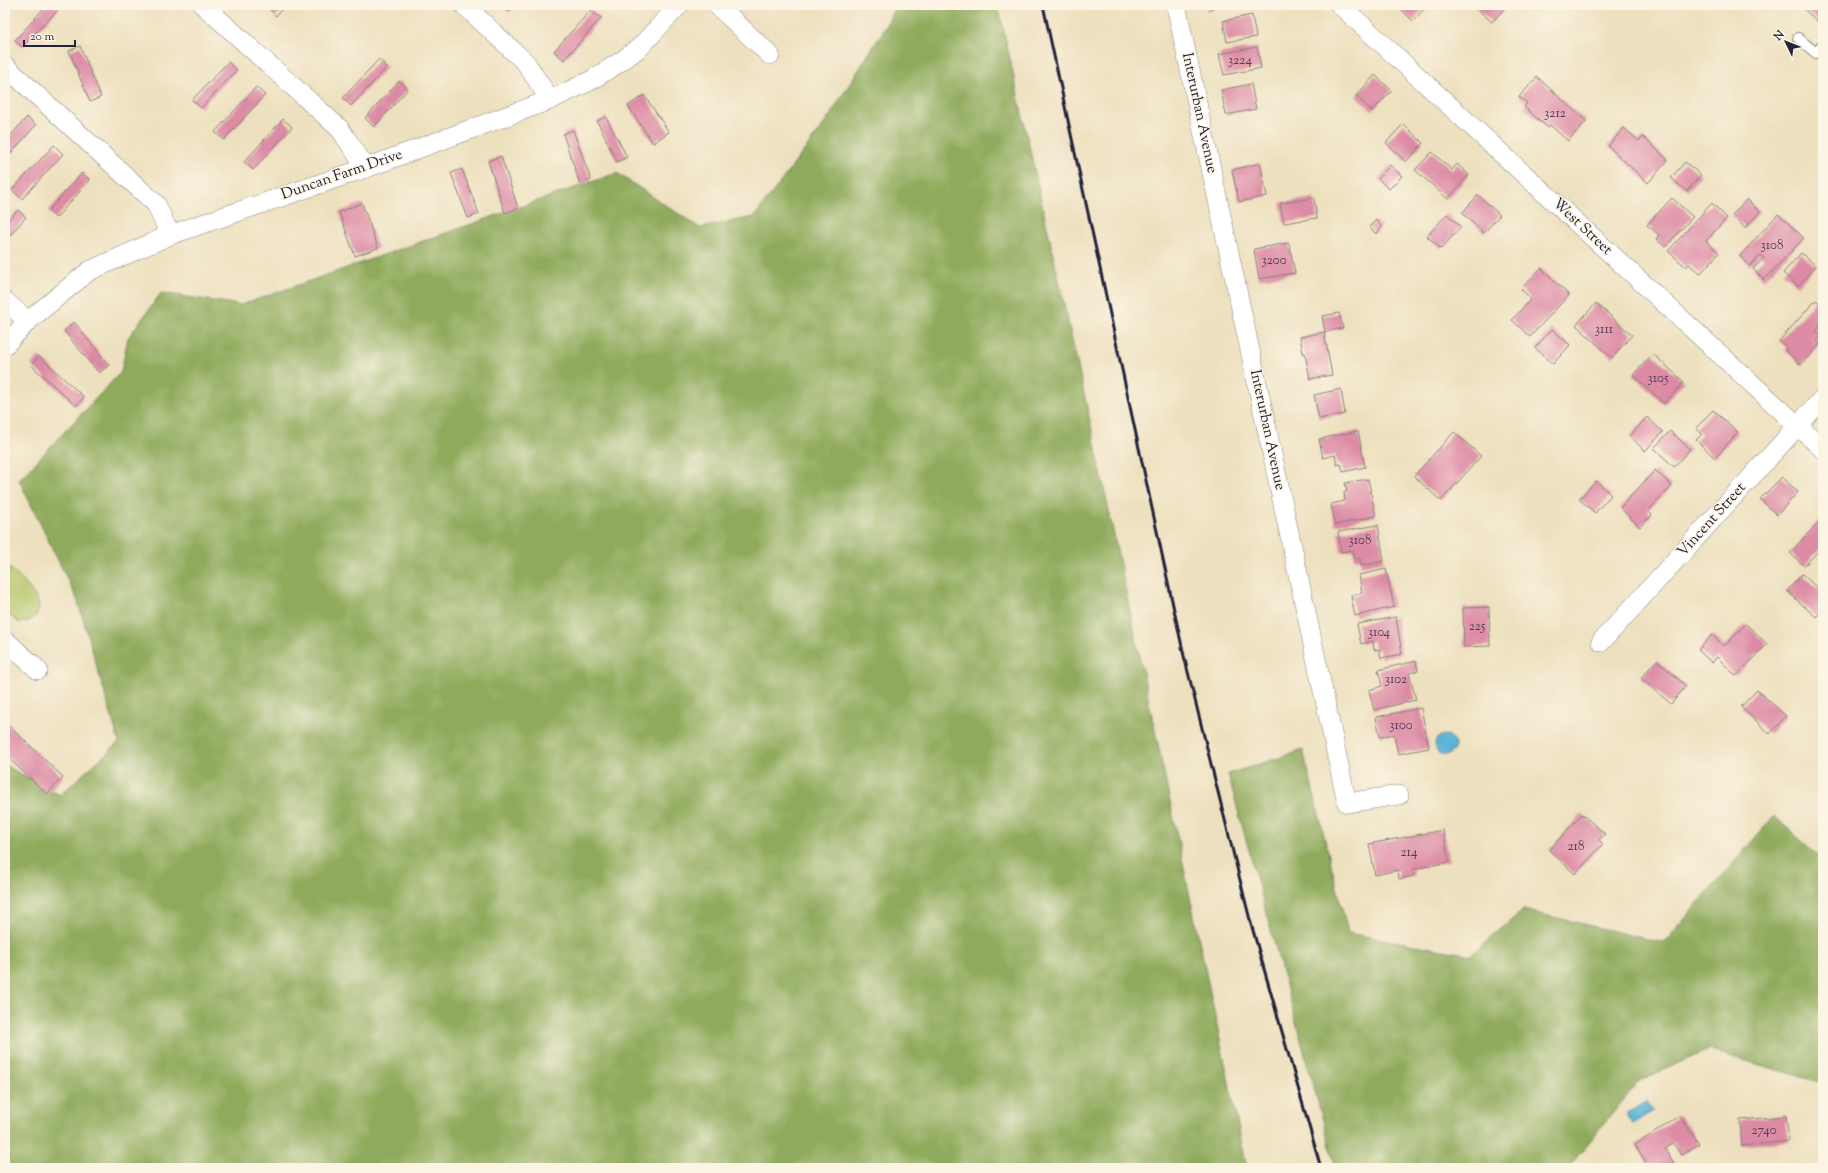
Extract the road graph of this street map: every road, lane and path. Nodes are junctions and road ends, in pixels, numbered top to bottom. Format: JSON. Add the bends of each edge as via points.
{"nodes":[{"id":1,"x":203,"y":5,"type":"edge"},
{"id":2,"x":464,"y":5,"type":"edge"},
{"id":3,"x":679,"y":5,"type":"edge"},
{"id":4,"x":717,"y":5,"type":"edge"},
{"id":5,"x":1176,"y":5,"type":"edge"},
{"id":6,"x":1340,"y":5,"type":"edge"},
{"id":7,"x":1798,"y":38,"type":"dead end"},
{"id":8,"x":1823,"y":45,"type":"edge"},
{"id":9,"x":770,"y":54,"type":"dead end"},
{"id":10,"x":5,"y":66,"type":"edge"},
{"id":11,"x":550,"y":100,"type":"junction"},
{"id":12,"x":366,"y":168,"type":"junction"},
{"id":13,"x":170,"y":235,"type":"junction"},
{"id":14,"x":5,"y":301,"type":"edge"},
{"id":15,"x":28,"y":321,"type":"junction"},
{"id":16,"x":5,"y":345,"type":"edge"},
{"id":17,"x":1823,"y":398,"type":"edge"},
{"id":18,"x":1798,"y":426,"type":"junction"},
{"id":19,"x":1823,"y":449,"type":"edge"},
{"id":20,"x":5,"y":640,"type":"edge"},
{"id":21,"x":1601,"y":642,"type":"dead end"},
{"id":22,"x":38,"y":670,"type":"dead end"},
{"id":23,"x":1399,"y":795,"type":"dead end"}],
"edges":[{"from":1,"to":12,"type":"street","via":[[340,129]]},
{"from":2,"to":11,"type":"street","via":[[526,63]]},
{"from":3,"to":11,"type":"street","name":"Duncan Farm Drive","via":[[623,60],[590,81]]},
{"from":4,"to":9,"type":"street"},
{"from":5,"to":23,"type":"street","name":"Interurban Avenue","via":[[1347,803]]},
{"from":6,"to":18,"type":"street","name":"West Street"},
{"from":7,"to":8,"type":"lane","via":[[1816,53]]},
{"from":10,"to":13,"type":"street","via":[[156,204]]},
{"from":11,"to":12,"type":"street","name":"Duncan Farm Drive"},
{"from":12,"to":13,"type":"street","name":"Duncan Farm Drive"},
{"from":13,"to":15,"type":"street","name":"Duncan Farm Drive","via":[[88,271]]},
{"from":14,"to":15,"type":"street"},
{"from":15,"to":16,"type":"street","name":"Duncan Farm Drive"},
{"from":17,"to":18,"type":"street","name":"Vincent Street"},
{"from":18,"to":19,"type":"street","name":"West Street"},
{"from":18,"to":21,"type":"street","name":"Vincent Street"},
{"from":20,"to":22,"type":"street"}]}
